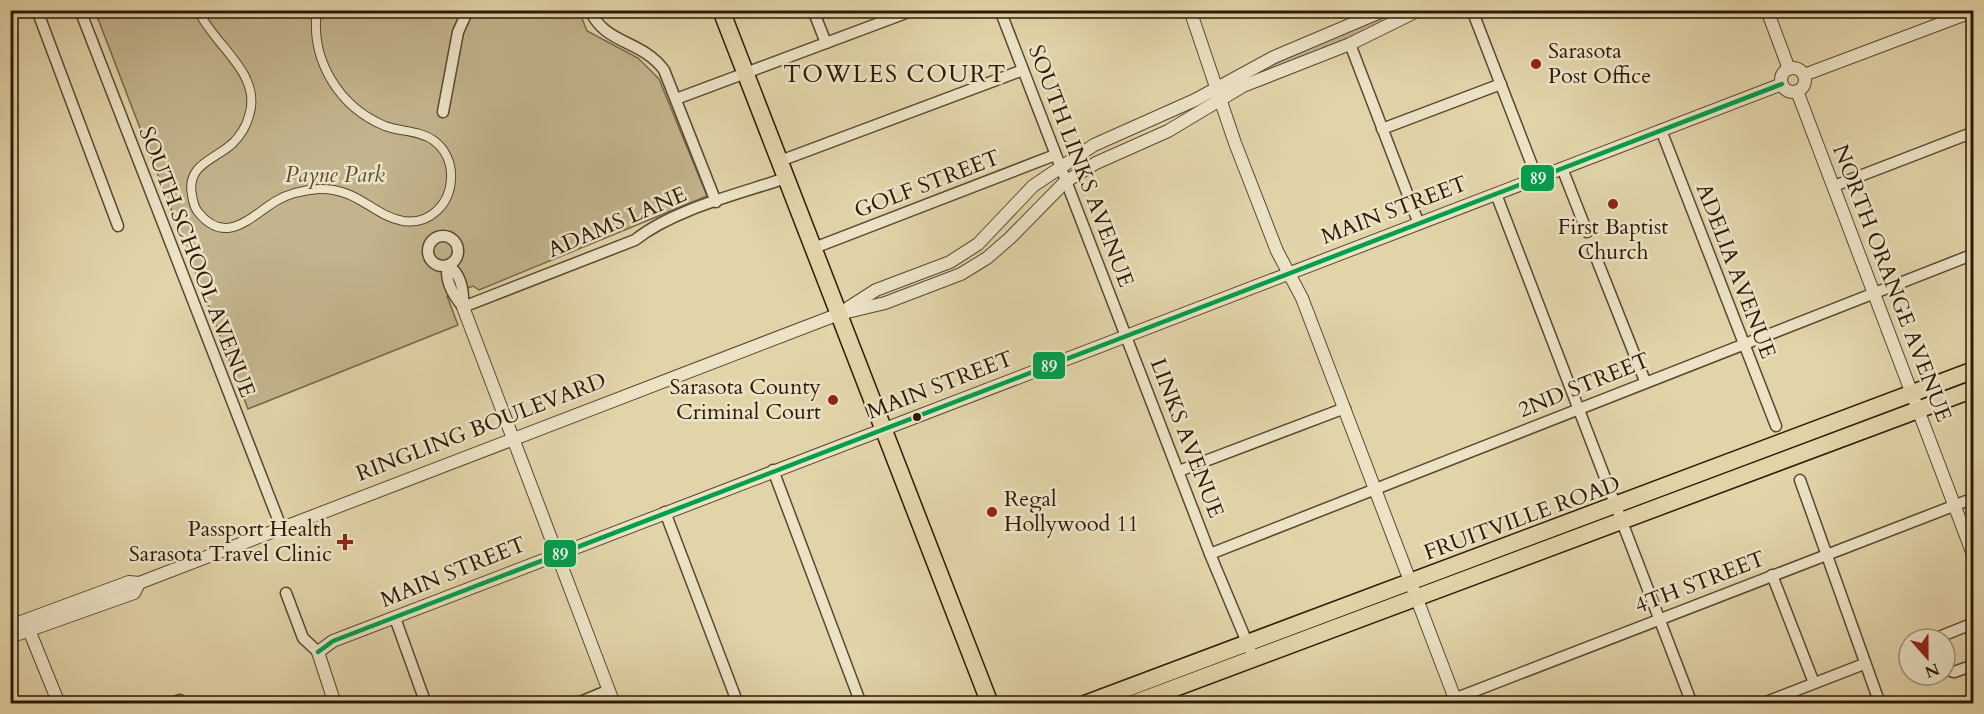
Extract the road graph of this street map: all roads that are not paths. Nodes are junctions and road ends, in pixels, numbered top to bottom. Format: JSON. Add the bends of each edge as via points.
{"nodes":[{"id":1,"x":15,"y":10,"type":"edge"},
{"id":2,"x":37,"y":10,"type":"edge"},
{"id":3,"x":80,"y":10,"type":"edge"},
{"id":4,"x":198,"y":10,"type":"edge"},
{"id":5,"x":317,"y":10,"type":"edge"},
{"id":6,"x":468,"y":10,"type":"edge"},
{"id":7,"x":590,"y":10,"type":"edge"},
{"id":8,"x":722,"y":10,"type":"edge"},
{"id":9,"x":813,"y":10,"type":"edge"},
{"id":10,"x":914,"y":10,"type":"edge"},
{"id":11,"x":1000,"y":10,"type":"edge"},
{"id":12,"x":1385,"y":10,"type":"edge"},
{"id":13,"x":1419,"y":10,"type":"edge"},
{"id":14,"x":1472,"y":10,"type":"edge"},
{"id":15,"x":1767,"y":10,"type":"edge"},
{"id":16,"x":1974,"y":11,"type":"edge"},
{"id":17,"x":10,"y":12,"type":"edge"},
{"id":18,"x":1189,"y":12,"type":"edge"},
{"id":19,"x":826,"y":43,"type":"junction"},
{"id":20,"x":1350,"y":44,"type":"junction"},
{"id":21,"x":1789,"y":69,"type":"junction"},
{"id":22,"x":1023,"y":70,"type":"junction"},
{"id":23,"x":746,"y":73,"type":"junction"},
{"id":24,"x":1804,"y":75,"type":"junction"},
{"id":25,"x":1501,"y":84,"type":"junction"},
{"id":26,"x":1782,"y":84,"type":"junction"},
{"id":27,"x":1217,"y":87,"type":"junction"},
{"id":28,"x":1797,"y":91,"type":"junction"},
{"id":29,"x":676,"y":99,"type":"junction"},
{"id":30,"x":1221,"y":100,"type":"junction"},
{"id":31,"x":442,"y":112,"type":"dead end"},
{"id":32,"x":1382,"y":129,"type":"junction"},
{"id":33,"x":1661,"y":130,"type":"junction"},
{"id":34,"x":1974,"y":132,"type":"edge"},
{"id":35,"x":780,"y":161,"type":"junction"},
{"id":36,"x":1057,"y":161,"type":"junction"},
{"id":37,"x":1562,"y":168,"type":"junction"},
{"id":38,"x":786,"y":178,"type":"junction"},
{"id":39,"x":1537,"y":178,"type":"junction"},
{"id":40,"x":1065,"y":182,"type":"junction"},
{"id":41,"x":1834,"y":186,"type":"junction"},
{"id":42,"x":1496,"y":194,"type":"junction"},
{"id":43,"x":716,"y":202,"type":"junction"},
{"id":44,"x":1419,"y":224,"type":"junction"},
{"id":45,"x":118,"y":226,"type":"dead end"},
{"id":46,"x":1587,"y":232,"type":"dead end"},
{"id":47,"x":814,"y":248,"type":"junction"},
{"id":48,"x":1593,"y":250,"type":"dead end"},
{"id":49,"x":1974,"y":254,"type":"edge"},
{"id":50,"x":448,"y":265,"type":"dead end"},
{"id":51,"x":1288,"y":273,"type":"junction"},
{"id":52,"x":1873,"y":293,"type":"junction"},
{"id":53,"x":463,"y":307,"type":"junction"},
{"id":54,"x":839,"y":314,"type":"junction"},
{"id":55,"x":1126,"y":336,"type":"junction"},
{"id":56,"x":1743,"y":344,"type":"junction"},
{"id":57,"x":1974,"y":370,"type":"edge"},
{"id":58,"x":1645,"y":381,"type":"junction"},
{"id":59,"x":1974,"y":389,"type":"edge"},
{"id":60,"x":1915,"y":403,"type":"junction"},
{"id":61,"x":1345,"y":408,"type":"junction"},
{"id":62,"x":1578,"y":409,"type":"junction"},
{"id":63,"x":1776,"y":426,"type":"dead end"},
{"id":64,"x":884,"y":430,"type":"junction"},
{"id":65,"x":512,"y":438,"type":"junction"},
{"id":66,"x":772,"y":470,"type":"junction"},
{"id":67,"x":1179,"y":471,"type":"junction"},
{"id":68,"x":1800,"y":480,"type":"dead end"},
{"id":69,"x":1376,"y":489,"type":"junction"},
{"id":70,"x":1974,"y":498,"type":"edge"},
{"id":71,"x":1954,"y":506,"type":"junction"},
{"id":72,"x":665,"y":512,"type":"junction"},
{"id":73,"x":1619,"y":514,"type":"junction"},
{"id":74,"x":280,"y":527,"type":"junction"},
{"id":75,"x":556,"y":553,"type":"junction"},
{"id":76,"x":1210,"y":554,"type":"junction"},
{"id":77,"x":1828,"y":554,"type":"junction"},
{"id":78,"x":1974,"y":557,"type":"edge"},
{"id":79,"x":1772,"y":575,"type":"junction"},
{"id":80,"x":139,"y":583,"type":"junction"},
{"id":81,"x":1415,"y":591,"type":"junction"},
{"id":82,"x":286,"y":593,"type":"dead end"},
{"id":83,"x":394,"y":618,"type":"junction"},
{"id":84,"x":1660,"y":619,"type":"junction"},
{"id":85,"x":1974,"y":623,"type":"edge"},
{"id":86,"x":10,"y":626,"type":"edge"},
{"id":87,"x":28,"y":630,"type":"junction"},
{"id":88,"x":1957,"y":630,"type":"edge"},
{"id":89,"x":10,"y":637,"type":"edge"},
{"id":90,"x":1246,"y":644,"type":"junction"},
{"id":91,"x":318,"y":652,"type":"junction"},
{"id":92,"x":1254,"y":659,"type":"junction"},
{"id":93,"x":1864,"y":664,"type":"junction"},
{"id":94,"x":1974,"y":665,"type":"edge"},
{"id":95,"x":1957,"y":671,"type":"edge"},
{"id":96,"x":1814,"y":683,"type":"junction"},
{"id":97,"x":609,"y":690,"type":"junction"},
{"id":98,"x":1169,"y":697,"type":"edge"},
{"id":99,"x":1456,"y":701,"type":"edge"},
{"id":100,"x":59,"y":704,"type":"edge"},
{"id":101,"x":335,"y":704,"type":"edge"},
{"id":102,"x":426,"y":704,"type":"edge"},
{"id":103,"x":575,"y":704,"type":"edge"},
{"id":104,"x":614,"y":704,"type":"edge"},
{"id":105,"x":738,"y":704,"type":"edge"},
{"id":106,"x":861,"y":704,"type":"edge"},
{"id":107,"x":990,"y":704,"type":"edge"},
{"id":108,"x":1085,"y":704,"type":"edge"},
{"id":109,"x":1132,"y":704,"type":"edge"},
{"id":110,"x":1441,"y":704,"type":"edge"},
{"id":111,"x":1692,"y":704,"type":"edge"},
{"id":112,"x":1761,"y":704,"type":"edge"},
{"id":113,"x":1880,"y":704,"type":"edge"}],
"edges":[{"from":1,"to":17,"type":"street"},
{"from":2,"to":45,"type":"street"},
{"from":3,"to":74,"type":"street","name":"SOUTH SCHOOL AVENUE"},
{"from":4,"to":5,"type":"street","via":[[234,58],[251,92],[251,113],[245,129],[194,174],[193,205],[199,213],[218,226],[244,225],[277,200],[320,189],[358,197],[403,221],[435,213],[443,206],[450,189],[450,162],[443,149],[425,136],[382,124],[344,98],[321,62],[316,40]]},
{"from":6,"to":31,"type":"street","via":[[458,32]]},
{"from":7,"to":29,"type":"street","via":[[607,34],[634,44],[655,58]]},
{"from":8,"to":23,"type":"main road"},
{"from":9,"to":19,"type":"street"},
{"from":10,"to":19,"type":"street"},
{"from":11,"to":22,"type":"street","name":"SOUTH LINKS AVENUE"},
{"from":12,"to":27,"type":"street","name":"RINGLING BOULEVARD","via":[[1274,57]]},
{"from":13,"to":20,"type":"street","name":"RINGLING BOULEVARD"},
{"from":14,"to":25,"type":"street"},
{"from":15,"to":21,"type":"street"},
{"from":16,"to":24,"type":"street"},
{"from":18,"to":27,"type":"street"},
{"from":19,"to":23,"type":"street"},
{"from":20,"to":30,"type":"street","name":"RINGLING BOULEVARD","via":[[1277,70]]},
{"from":20,"to":32,"type":"street"},
{"from":21,"to":24,"type":"street","via":[[1798,69]]},
{"from":21,"to":26,"type":"street","via":[[1782,76]]},
{"from":22,"to":35,"type":"street"},
{"from":22,"to":36,"type":"street","name":"SOUTH LINKS AVENUE"},
{"from":23,"to":29,"type":"street"},
{"from":23,"to":35,"type":"main road"},
{"from":24,"to":28,"type":"street","via":[[1803,87]]},
{"from":25,"to":32,"type":"street"},
{"from":25,"to":39,"type":"street"},
{"from":26,"to":28,"type":"street","via":[[1786,90]]},
{"from":26,"to":33,"type":"street","name":"MAIN STREET"},
{"from":27,"to":30,"type":"street"},
{"from":27,"to":36,"type":"street","name":"RINGLING BOULEVARD"},
{"from":28,"to":41,"type":"street","name":"NORTH ORANGE AVENUE"},
{"from":29,"to":43,"type":"street"},
{"from":30,"to":40,"type":"street","name":"RINGLING BOULEVARD"},
{"from":30,"to":51,"type":"street"},
{"from":32,"to":44,"type":"street"},
{"from":33,"to":37,"type":"street","name":"MAIN STREET"},
{"from":33,"to":56,"type":"street","name":"ADELIA AVENUE"},
{"from":34,"to":41,"type":"street"},
{"from":35,"to":38,"type":"main road"},
{"from":36,"to":40,"type":"street","name":"SOUTH LINKS AVENUE"},
{"from":36,"to":47,"type":"street","name":"GOLF STREET"},
{"from":36,"to":54,"type":"street","name":"RINGLING BOULEVARD","via":[[978,244],[950,262],[876,290]]},
{"from":37,"to":39,"type":"street","name":"MAIN STREET"},
{"from":37,"to":46,"type":"street"},
{"from":38,"to":43,"type":"street","name":"ADAMS LANE"},
{"from":38,"to":47,"type":"main road"},
{"from":39,"to":42,"type":"street","name":"MAIN STREET"},
{"from":40,"to":54,"type":"street","name":"RINGLING BOULEVARD","via":[[1011,238],[961,274],[885,303]]},
{"from":40,"to":55,"type":"street","name":"SOUTH LINKS AVENUE"},
{"from":41,"to":52,"type":"street","name":"NORTH ORANGE AVENUE"},
{"from":42,"to":44,"type":"street","name":"MAIN STREET"},
{"from":42,"to":62,"type":"street"},
{"from":43,"to":53,"type":"street","name":"ADAMS LANE","via":[[656,226],[635,240]]},
{"from":44,"to":51,"type":"street","name":"MAIN STREET"},
{"from":47,"to":54,"type":"main road"},
{"from":48,"to":58,"type":"street"},
{"from":49,"to":52,"type":"street","name":"2ND STREET"},
{"from":50,"to":53,"type":"street","via":[[445,274],[454,297]]},
{"from":51,"to":55,"type":"street","name":"MAIN STREET"},
{"from":51,"to":61,"type":"street","via":[[1302,298]]},
{"from":52,"to":56,"type":"street","name":"2ND STREET"},
{"from":52,"to":60,"type":"street","name":"NORTH ORANGE AVENUE"},
{"from":53,"to":65,"type":"street"},
{"from":54,"to":64,"type":"main road"},
{"from":54,"to":65,"type":"street","name":"RINGLING BOULEVARD"},
{"from":55,"to":64,"type":"street","name":"MAIN STREET"},
{"from":55,"to":67,"type":"street","name":"LINKS AVENUE"},
{"from":56,"to":58,"type":"street","name":"2ND STREET"},
{"from":56,"to":63,"type":"street","name":"ADELIA AVENUE"},
{"from":57,"to":60,"type":"main road","name":"FRUITVILLE ROAD"},
{"from":58,"to":62,"type":"street","name":"2ND STREET"},
{"from":59,"to":60,"type":"main road","name":"FRUITVILLE ROAD"},
{"from":60,"to":71,"type":"street","name":"NORTH ORANGE AVENUE"},
{"from":60,"to":73,"type":"main road","name":"FRUITVILLE ROAD"},
{"from":61,"to":67,"type":"street"},
{"from":61,"to":69,"type":"street"},
{"from":62,"to":69,"type":"street","name":"2ND STREET"},
{"from":62,"to":73,"type":"street"},
{"from":64,"to":66,"type":"street","name":"MAIN STREET"},
{"from":64,"to":107,"type":"main road"},
{"from":65,"to":74,"type":"street","name":"RINGLING BOULEVARD"},
{"from":65,"to":75,"type":"street"},
{"from":66,"to":72,"type":"street","name":"MAIN STREET"},
{"from":66,"to":106,"type":"street"},
{"from":67,"to":76,"type":"street","name":"LINKS AVENUE"},
{"from":68,"to":77,"type":"street"},
{"from":69,"to":76,"type":"street","name":"2ND STREET"},
{"from":69,"to":81,"type":"street"},
{"from":70,"to":71,"type":"street","name":"4TH STREET"},
{"from":71,"to":77,"type":"street","name":"4TH STREET"},
{"from":71,"to":78,"type":"street","name":"NORTH ORANGE AVENUE"},
{"from":72,"to":75,"type":"street","name":"MAIN STREET"},
{"from":72,"to":105,"type":"street"},
{"from":73,"to":81,"type":"main road","name":"FRUITVILLE ROAD"},
{"from":73,"to":84,"type":"street"},
{"from":74,"to":80,"type":"street","name":"RINGLING BOULEVARD"},
{"from":75,"to":83,"type":"street","name":"MAIN STREET"},
{"from":75,"to":97,"type":"street"},
{"from":76,"to":90,"type":"street","name":"LINKS AVENUE"},
{"from":77,"to":79,"type":"street","name":"4TH STREET"},
{"from":77,"to":93,"type":"street"},
{"from":79,"to":84,"type":"street","name":"4TH STREET"},
{"from":79,"to":96,"type":"street"},
{"from":80,"to":86,"type":"street","name":"RINGLING BOULEVARD","via":[[129,582]]},
{"from":80,"to":87,"type":"street","name":"RINGLING BOULEVARD","via":[[134,593]]},
{"from":81,"to":90,"type":"main road","name":"FRUITVILLE ROAD"},
{"from":81,"to":92,"type":"main road","name":"FRUITVILLE ROAD"},
{"from":81,"to":99,"type":"street"},
{"from":82,"to":91,"type":"street","via":[[303,638]]},
{"from":83,"to":91,"type":"street","name":"MAIN STREET","via":[[333,641]]},
{"from":83,"to":102,"type":"street"},
{"from":84,"to":99,"type":"street","name":"4TH STREET"},
{"from":84,"to":111,"type":"street"},
{"from":85,"to":88,"type":"street"},
{"from":87,"to":89,"type":"street","name":"RINGLING BOULEVARD"},
{"from":87,"to":100,"type":"street"},
{"from":90,"to":92,"type":"street","name":"LINKS AVENUE"},
{"from":90,"to":108,"type":"main road","name":"FRUITVILLE ROAD"},
{"from":91,"to":101,"type":"street"},
{"from":92,"to":98,"type":"main road","name":"FRUITVILLE ROAD"},
{"from":93,"to":96,"type":"street"},
{"from":93,"to":113,"type":"street"},
{"from":94,"to":95,"type":"street"},
{"from":96,"to":112,"type":"street"},
{"from":97,"to":103,"type":"street"},
{"from":97,"to":104,"type":"street"},
{"from":98,"to":109,"type":"main road","name":"FRUITVILLE ROAD"},
{"from":99,"to":110,"type":"street","name":"4TH STREET"}]}
